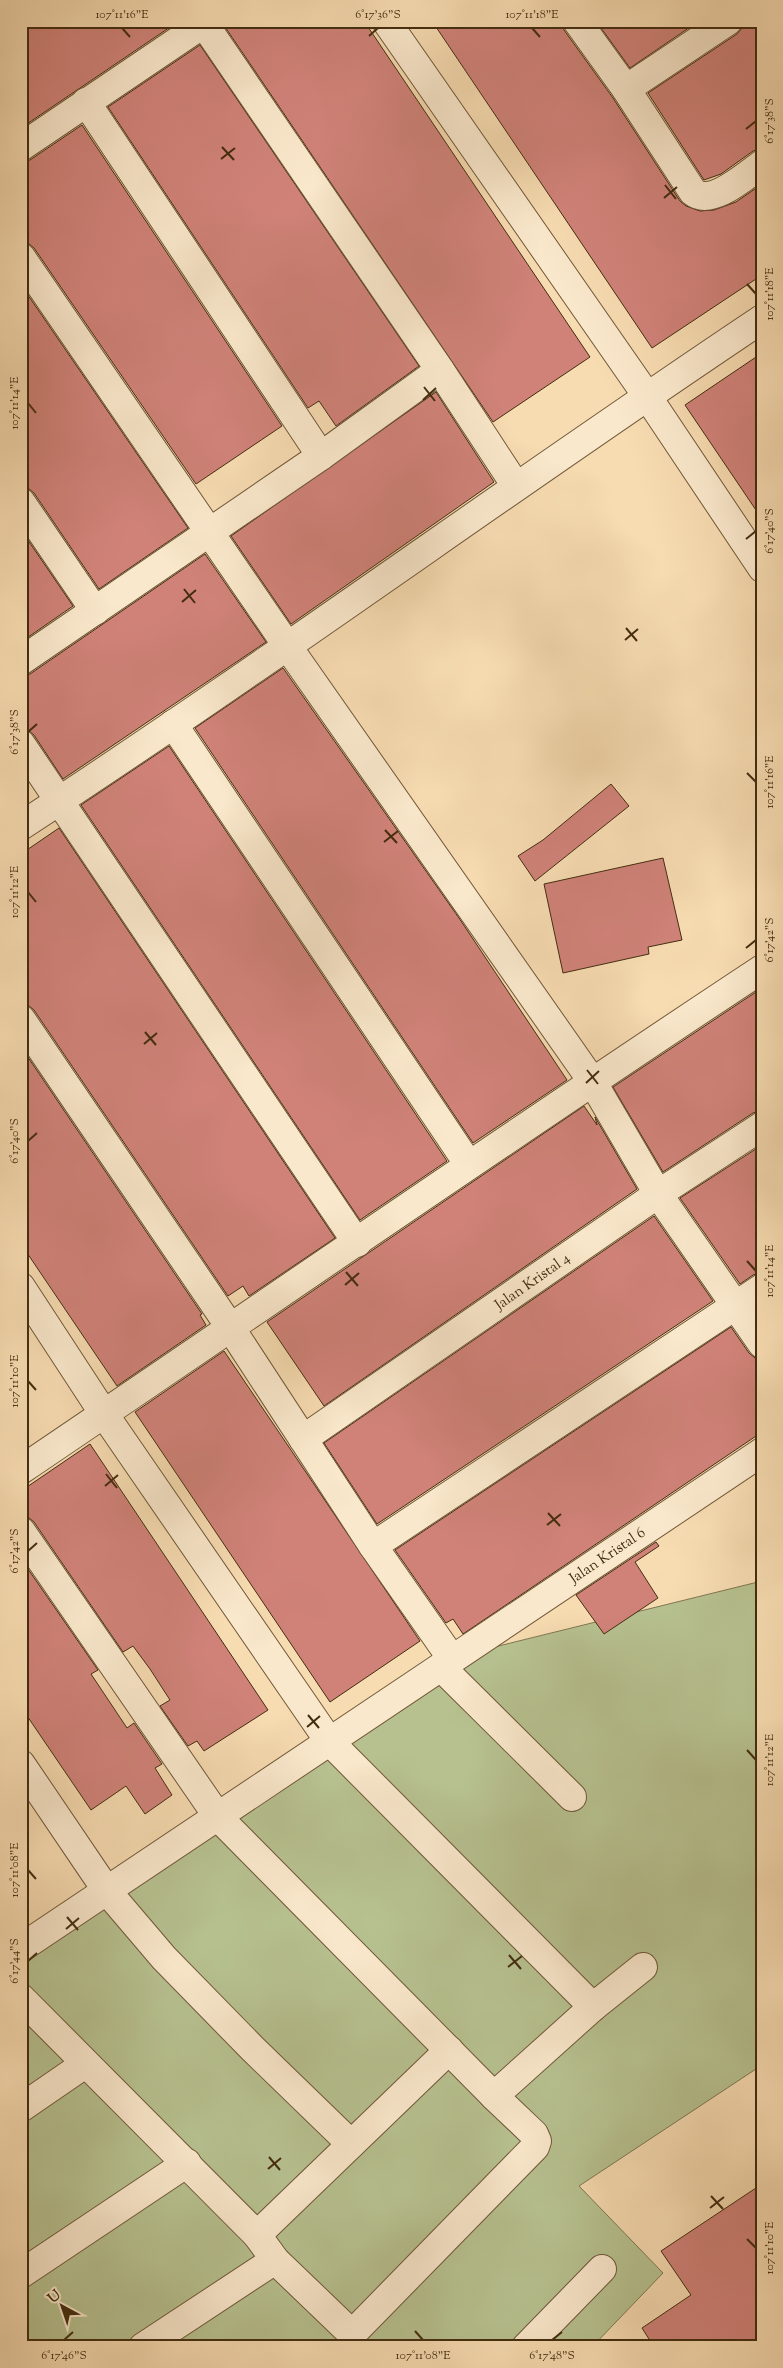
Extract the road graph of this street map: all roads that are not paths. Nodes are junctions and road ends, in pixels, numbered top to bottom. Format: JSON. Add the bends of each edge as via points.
{"nodes":[{"id":1,"x":386,"y":21,"type":"edge"},
{"id":2,"x":578,"y":21,"type":"edge"},
{"id":3,"x":728,"y":21,"type":"edge"},
{"id":4,"x":202,"y":22,"type":"edge"},
{"id":5,"x":626,"y":89,"type":"junction"},
{"id":6,"x":86,"y":102,"type":"junction"},
{"id":7,"x":21,"y":146,"type":"edge"},
{"id":8,"x":762,"y":164,"type":"edge"},
{"id":9,"x":21,"y":257,"type":"edge"},
{"id":10,"x":762,"y":319,"type":"edge"},
{"id":11,"x":440,"y":370,"type":"junction"},
{"id":12,"x":647,"y":396,"type":"junction"},
{"id":13,"x":321,"y":456,"type":"junction"},
{"id":14,"x":516,"y":486,"type":"junction"},
{"id":15,"x":21,"y":502,"type":"edge"},
{"id":16,"x":210,"y":532,"type":"junction"},
{"id":17,"x":762,"y":568,"type":"edge"},
{"id":18,"x":95,"y":611,"type":"junction"},
{"id":19,"x":288,"y":647,"type":"junction"},
{"id":20,"x":21,"y":661,"type":"edge"},
{"id":21,"x":173,"y":724,"type":"junction"},
{"id":22,"x":21,"y":744,"type":"edge"},
{"id":23,"x":60,"y":801,"type":"junction"},
{"id":24,"x":21,"y":826,"type":"edge"},
{"id":25,"x":762,"y":968,"type":"edge"},
{"id":26,"x":21,"y":1019,"type":"edge"},
{"id":27,"x":592,"y":1081,"type":"junction"},
{"id":28,"x":762,"y":1126,"type":"edge"},
{"id":29,"x":469,"y":1165,"type":"junction"},
{"id":30,"x":658,"y":1194,"type":"junction"},
{"id":31,"x":357,"y":1243,"type":"junction"},
{"id":32,"x":762,"y":1288,"type":"edge"},
{"id":33,"x":25,"y":1301,"type":"edge"},
{"id":34,"x":735,"y":1306,"type":"junction"},
{"id":35,"x":230,"y":1327,"type":"junction"},
{"id":36,"x":762,"y":1344,"type":"edge"},
{"id":37,"x":104,"y":1414,"type":"junction"},
{"id":38,"x":303,"y":1439,"type":"junction"},
{"id":39,"x":762,"y":1452,"type":"edge"},
{"id":40,"x":21,"y":1470,"type":"edge"},
{"id":41,"x":21,"y":1531,"type":"edge"},
{"id":42,"x":373,"y":1546,"type":"junction"},
{"id":43,"x":447,"y":1663,"type":"junction"},
{"id":44,"x":329,"y":1741,"type":"junction"},
{"id":45,"x":21,"y":1764,"type":"edge"},
{"id":46,"x":572,"y":1797,"type":"dead end"},
{"id":47,"x":218,"y":1817,"type":"junction"},
{"id":48,"x":107,"y":1890,"type":"junction"},
{"id":49,"x":21,"y":1948,"type":"edge"},
{"id":50,"x":642,"y":1967,"type":"dead end"},
{"id":51,"x":21,"y":1998,"type":"edge"},
{"id":52,"x":593,"y":2007,"type":"junction"},
{"id":53,"x":450,"y":2050,"type":"junction"},
{"id":54,"x":85,"y":2064,"type":"junction"},
{"id":55,"x":494,"y":2096,"type":"junction"},
{"id":56,"x":21,"y":2108,"type":"edge"},
{"id":57,"x":351,"y":2144,"type":"junction"},
{"id":58,"x":187,"y":2163,"type":"junction"},
{"id":59,"x":257,"y":2235,"type":"junction"},
{"id":60,"x":275,"y":2260,"type":"junction"},
{"id":61,"x":602,"y":2269,"type":"dead end"},
{"id":62,"x":21,"y":2274,"type":"edge"},
{"id":63,"x":358,"y":2340,"type":"edge"},
{"id":64,"x":143,"y":2347,"type":"edge"},
{"id":65,"x":526,"y":2347,"type":"edge"}],
"edges":[{"from":1,"to":12,"type":"street"},
{"from":2,"to":5,"type":"street"},
{"from":3,"to":5,"type":"street"},
{"from":4,"to":6,"type":"street"},
{"from":4,"to":11,"type":"street"},
{"from":5,"to":8,"type":"street","via":[[698,196],[713,196]]},
{"from":6,"to":7,"type":"street"},
{"from":6,"to":13,"type":"street"},
{"from":9,"to":16,"type":"street"},
{"from":10,"to":12,"type":"street"},
{"from":11,"to":13,"type":"street"},
{"from":11,"to":14,"type":"street"},
{"from":12,"to":14,"type":"street"},
{"from":12,"to":17,"type":"street"},
{"from":13,"to":16,"type":"street"},
{"from":14,"to":19,"type":"street"},
{"from":15,"to":18,"type":"street"},
{"from":16,"to":18,"type":"street"},
{"from":16,"to":19,"type":"street"},
{"from":18,"to":20,"type":"street"},
{"from":19,"to":21,"type":"street"},
{"from":19,"to":27,"type":"street"},
{"from":21,"to":23,"type":"street"},
{"from":21,"to":29,"type":"street"},
{"from":22,"to":23,"type":"street"},
{"from":23,"to":24,"type":"street"},
{"from":23,"to":31,"type":"street"},
{"from":25,"to":27,"type":"street"},
{"from":26,"to":35,"type":"street"},
{"from":27,"to":29,"type":"street"},
{"from":27,"to":30,"type":"street"},
{"from":28,"to":30,"type":"street","name":"Jalan Kristal 4"},
{"from":29,"to":31,"type":"street"},
{"from":30,"to":34,"type":"street"},
{"from":30,"to":38,"type":"street","name":"Jalan Kristal 4"},
{"from":31,"to":35,"type":"street"},
{"from":32,"to":34,"type":"street"},
{"from":33,"to":37,"type":"street"},
{"from":34,"to":36,"type":"street"},
{"from":34,"to":42,"type":"street"},
{"from":35,"to":37,"type":"street"},
{"from":35,"to":38,"type":"street"},
{"from":37,"to":40,"type":"street"},
{"from":37,"to":44,"type":"street"},
{"from":38,"to":42,"type":"street"},
{"from":39,"to":43,"type":"street","name":"Jalan Kristal 6"},
{"from":41,"to":47,"type":"street"},
{"from":42,"to":43,"type":"street"},
{"from":43,"to":44,"type":"street","name":"Jalan Kristal 6"},
{"from":43,"to":46,"type":"street"},
{"from":44,"to":47,"type":"street","name":"Jalan Kristal 6"},
{"from":44,"to":52,"type":"street"},
{"from":45,"to":48,"type":"street"},
{"from":47,"to":48,"type":"street","name":"Jalan Kristal 6"},
{"from":47,"to":53,"type":"street"},
{"from":48,"to":49,"type":"street","name":"Jalan Kristal 6"},
{"from":48,"to":57,"type":"street","via":[[164,1958]]},
{"from":50,"to":52,"type":"street"},
{"from":51,"to":54,"type":"street"},
{"from":52,"to":55,"type":"street"},
{"from":53,"to":55,"type":"street"},
{"from":53,"to":57,"type":"street"},
{"from":54,"to":56,"type":"street"},
{"from":54,"to":58,"type":"street"},
{"from":55,"to":63,"type":"street","via":[[534,2134],[535,2147]]},
{"from":57,"to":59,"type":"street"},
{"from":58,"to":59,"type":"street"},
{"from":58,"to":62,"type":"street"},
{"from":59,"to":60,"type":"street"},
{"from":60,"to":63,"type":"street"},
{"from":60,"to":64,"type":"street"},
{"from":61,"to":65,"type":"street"}]}
